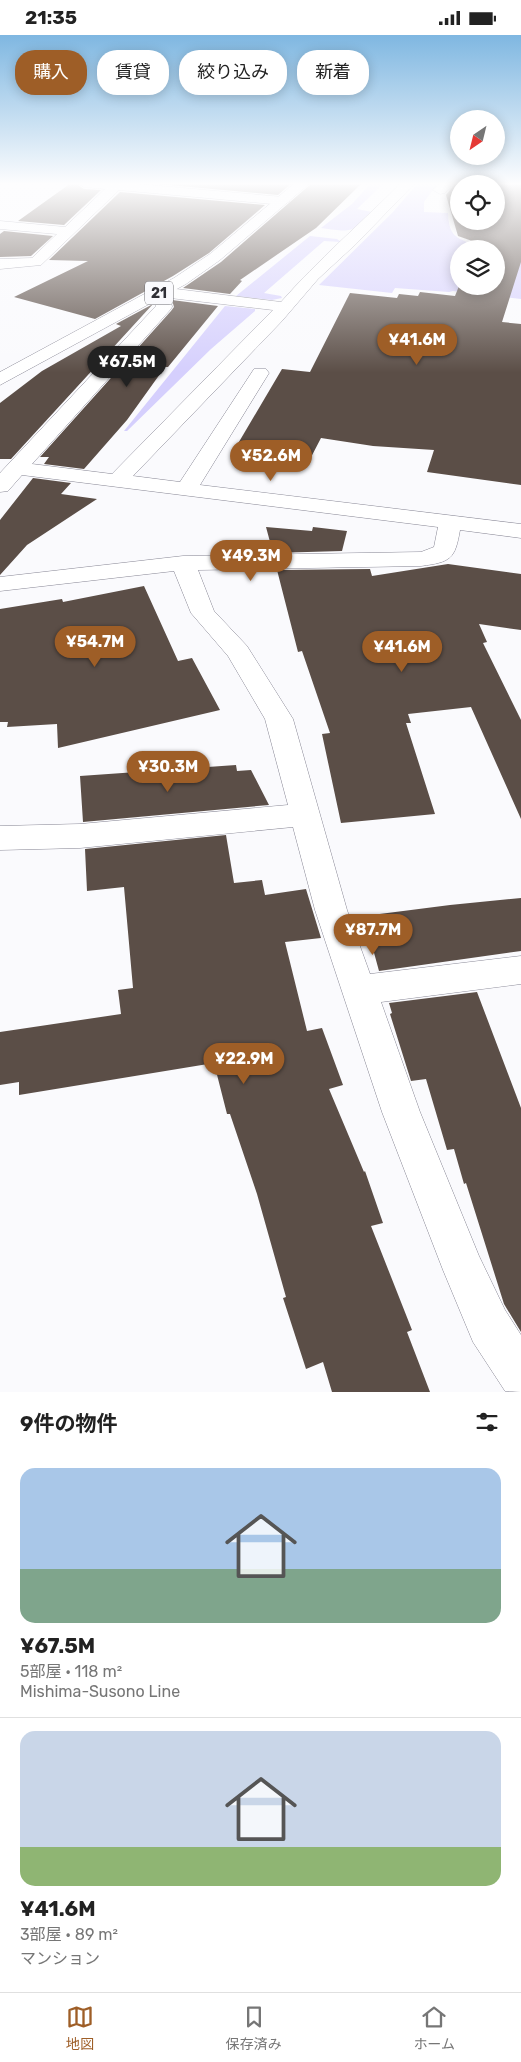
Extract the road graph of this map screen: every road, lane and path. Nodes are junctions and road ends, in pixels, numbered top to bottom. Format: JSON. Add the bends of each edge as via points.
{"nodes":[{"id":1,"x":51,"y":246,"type":"edge"},
{"id":2,"x":228,"y":246,"type":"edge"},
{"id":3,"x":345,"y":246,"type":"edge"},
{"id":4,"x":0,"y":264,"type":"edge"},
{"id":5,"x":160,"y":292,"type":"junction"},
{"id":6,"x":285,"y":307,"type":"junction"},
{"id":7,"x":260,"y":373,"type":"dead end"},
{"id":8,"x":2,"y":377,"type":"edge"},
{"id":9,"x":16,"y":468,"type":"junction"},
{"id":10,"x":117,"y":481,"type":"junction"},
{"id":11,"x":0,"y":486,"type":"edge"},
{"id":12,"x":186,"y":490,"type":"junction"},
{"id":13,"x":450,"y":524,"type":"junction"},
{"id":14,"x":521,"y":531,"type":"edge"},
{"id":15,"x":183,"y":563,"type":"junction"},
{"id":16,"x":0,"y":584,"type":"edge"},
{"id":17,"x":306,"y":815,"type":"junction"},
{"id":18,"x":0,"y":838,"type":"edge"},
{"id":19,"x":521,"y":970,"type":"edge"},
{"id":20,"x":359,"y":990,"type":"junction"},
{"id":21,"x":521,"y":1375,"type":"edge"}],
"edges":[{"from":1,"to":4,"type":"street","via":[[36,262]]},
{"from":2,"to":5,"type":"street","number":"21"},
{"from":3,"to":6,"type":"street","via":[[312,276]]},
{"from":5,"to":6,"type":"street"},
{"from":5,"to":8,"type":"street","number":"21"},
{"from":5,"to":9,"type":"street","via":[[164,307]]},
{"from":6,"to":10,"type":"street"},
{"from":7,"to":12,"type":"street"},
{"from":9,"to":10,"type":"street"},
{"from":9,"to":11,"type":"street"},
{"from":10,"to":12,"type":"street"},
{"from":12,"to":13,"type":"street"},
{"from":13,"to":14,"type":"street"},
{"from":13,"to":15,"type":"street","via":[[445,550],[436,557]]},
{"from":15,"to":16,"type":"street"},
{"from":15,"to":17,"type":"street","via":[[203,613],[238,652],[279,719]]},
{"from":17,"to":18,"type":"street","via":[[80,836]]},
{"from":17,"to":20,"type":"street","via":[[331,910]]},
{"from":19,"to":20,"type":"street"},
{"from":20,"to":21,"type":"street","via":[[401,1113],[464,1270],[489,1326]]}]}
